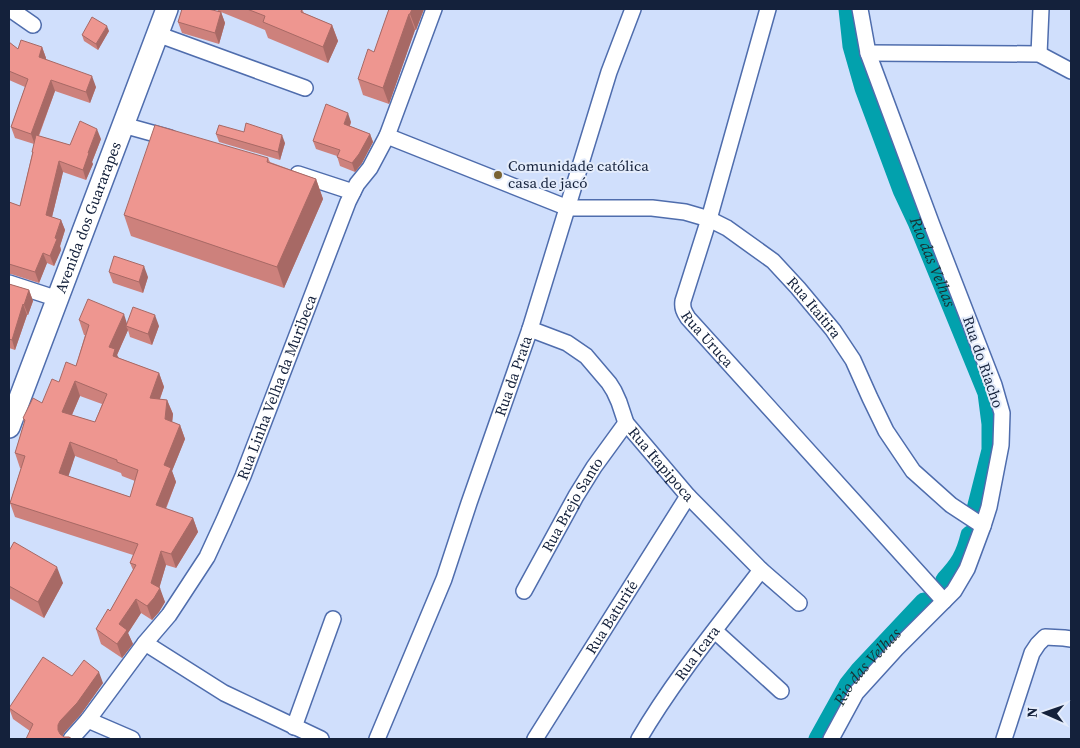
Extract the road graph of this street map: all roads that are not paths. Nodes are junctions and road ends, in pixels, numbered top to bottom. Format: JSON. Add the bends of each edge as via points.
{"nodes":[{"id":1,"x":10,"y":9,"type":"edge"},
{"id":2,"x":167,"y":9,"type":"edge"},
{"id":3,"x":434,"y":9,"type":"edge"},
{"id":4,"x":633,"y":9,"type":"edge"},
{"id":5,"x":768,"y":9,"type":"edge"},
{"id":6,"x":860,"y":9,"type":"edge"},
{"id":7,"x":1041,"y":9,"type":"edge"},
{"id":8,"x":33,"y":25,"type":"dead end"},
{"id":9,"x":157,"y":34,"type":"junction"},
{"id":10,"x":868,"y":53,"type":"junction"},
{"id":11,"x":1039,"y":54,"type":"junction"},
{"id":12,"x":1071,"y":71,"type":"edge"},
{"id":13,"x":305,"y":88,"type":"dead end"},
{"id":14,"x":123,"y":125,"type":"junction"},
{"id":15,"x":387,"y":136,"type":"junction"},
{"id":16,"x":187,"y":143,"type":"edge"},
{"id":17,"x":280,"y":169,"type":"edge"},
{"id":18,"x":353,"y":192,"type":"junction"},
{"id":19,"x":568,"y":208,"type":"junction"},
{"id":20,"x":709,"y":220,"type":"junction"},
{"id":21,"x":9,"y":283,"type":"edge"},
{"id":22,"x":58,"y":299,"type":"junction"},
{"id":23,"x":530,"y":329,"type":"junction"},
{"id":24,"x":626,"y":423,"type":"junction"},
{"id":25,"x":9,"y":427,"type":"edge"},
{"id":26,"x":688,"y":496,"type":"junction"},
{"id":27,"x":977,"y":522,"type":"junction"},
{"id":28,"x":761,"y":570,"type":"junction"},
{"id":29,"x":524,"y":591,"type":"dead end"},
{"id":30,"x":944,"y":601,"type":"junction"},
{"id":31,"x":799,"y":603,"type":"dead end"},
{"id":32,"x":333,"y":619,"type":"dead end"},
{"id":33,"x":714,"y":631,"type":"junction"},
{"id":34,"x":1071,"y":639,"type":"edge"},
{"id":35,"x":145,"y":643,"type":"junction"},
{"id":36,"x":781,"y":691,"type":"dead end"},
{"id":37,"x":88,"y":720,"type":"junction"},
{"id":38,"x":294,"y":727,"type":"junction"},
{"id":39,"x":70,"y":739,"type":"edge"},
{"id":40,"x":132,"y":739,"type":"edge"},
{"id":41,"x":321,"y":739,"type":"edge"},
{"id":42,"x":377,"y":739,"type":"edge"},
{"id":43,"x":535,"y":739,"type":"edge"},
{"id":44,"x":639,"y":739,"type":"edge"},
{"id":45,"x":830,"y":739,"type":"edge"},
{"id":46,"x":1004,"y":739,"type":"edge"}],
"edges":[{"from":1,"to":8,"type":"street"},
{"from":2,"to":9,"type":"main road","name":"Avenida dos Guararapes"},
{"from":3,"to":15,"type":"street","name":"Rua Linha Velha da Muribeca"},
{"from":4,"to":19,"type":"street","name":"Rua da Prata","via":[[609,72]]},
{"from":5,"to":20,"type":"street","name":"Rua Uruça"},
{"from":6,"to":10,"type":"street","name":"Rua do Riacho"},
{"from":7,"to":11,"type":"street"},
{"from":9,"to":13,"type":"street"},
{"from":9,"to":14,"type":"main road","name":"Avenida dos Guararapes"},
{"from":10,"to":11,"type":"street"},
{"from":10,"to":27,"type":"street","name":"Rua do Riacho","via":[[1002,413],[999,456],[989,507]]},
{"from":11,"to":12,"type":"street"},
{"from":14,"to":16,"type":"street"},
{"from":14,"to":22,"type":"main road","name":"Avenida dos Guararapes"},
{"from":15,"to":18,"type":"street","name":"Rua Linha Velha da Muribeca"},
{"from":15,"to":19,"type":"street"},
{"from":17,"to":18,"type":"street"},
{"from":18,"to":35,"type":"street","name":"Rua Linha Velha da Muribeca","via":[[207,557],[169,615]]},
{"from":19,"to":20,"type":"street","name":"Rua Itaitira","via":[[652,208],[685,212]]},
{"from":19,"to":23,"type":"street","name":"Rua da Prata"},
{"from":20,"to":27,"type":"street","name":"Rua Itaitira","via":[[727,228],[773,261],[798,288],[853,360],[886,431],[913,471],[951,505]]},
{"from":20,"to":30,"type":"street","name":"Rua Uruça","via":[[683,301],[684,312]]},
{"from":21,"to":22,"type":"street"},
{"from":22,"to":25,"type":"main road","name":"Avenida dos Guararapes"},
{"from":23,"to":24,"type":"street","name":"Rua Itapipoca","via":[[567,343],[586,356],[614,391]]},
{"from":23,"to":42,"type":"street","name":"Rua da Prata","via":[[444,579]]},
{"from":24,"to":26,"type":"street","name":"Rua Itapipoca"},
{"from":24,"to":29,"type":"street","name":"Rua Brejo Santo","via":[[576,496]]},
{"from":26,"to":28,"type":"street","name":"Rua Itapipoca"},
{"from":26,"to":43,"type":"street","name":"Rua Baturité"},
{"from":27,"to":30,"type":"street","name":"Rua do Riacho","via":[[967,569]]},
{"from":28,"to":31,"type":"street","name":"Rua Itapipoca"},
{"from":28,"to":33,"type":"street","name":"Rua Icara"},
{"from":30,"to":45,"type":"street","name":"Rua do Riacho","via":[[856,693]]},
{"from":32,"to":38,"type":"street"},
{"from":33,"to":36,"type":"street"},
{"from":33,"to":44,"type":"street","name":"Rua Icara"},
{"from":34,"to":46,"type":"street","via":[[1045,637],[1038,644],[1032,653]]},
{"from":35,"to":37,"type":"street","name":"Rua Linha Velha da Muribeca"},
{"from":35,"to":38,"type":"street","via":[[224,693]]},
{"from":37,"to":39,"type":"street","name":"Rua Linha Velha da Muribeca"},
{"from":37,"to":40,"type":"street"},
{"from":38,"to":41,"type":"street"}]}
